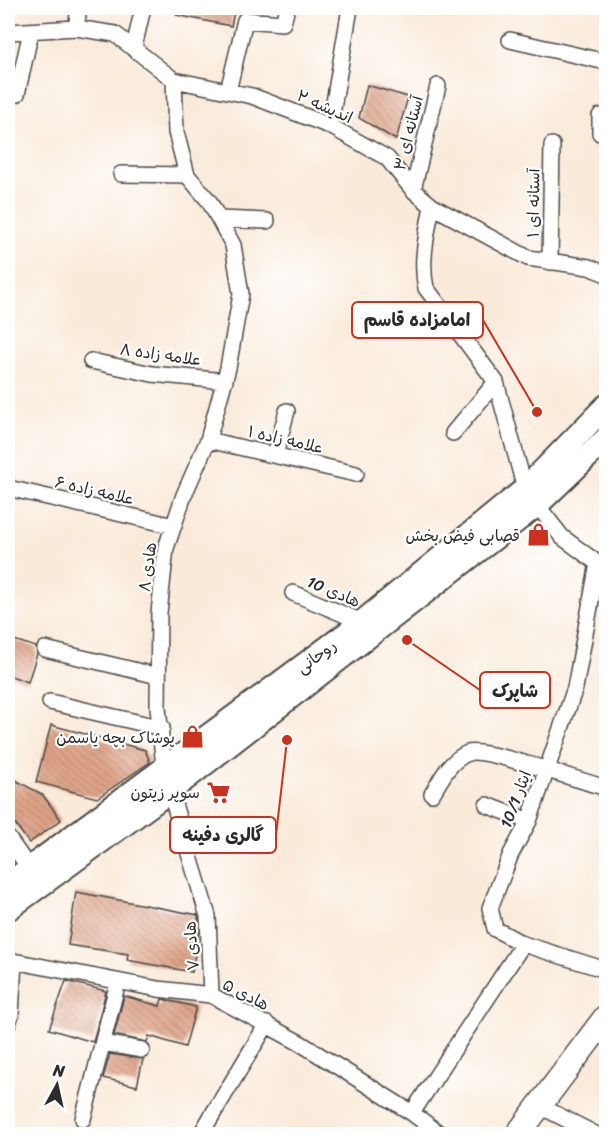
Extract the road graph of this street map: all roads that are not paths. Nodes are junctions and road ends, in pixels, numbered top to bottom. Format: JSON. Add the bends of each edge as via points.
{"nodes":[{"id":1,"x":79,"y":8,"type":"edge"},
{"id":2,"x":143,"y":8,"type":"edge"},
{"id":3,"x":286,"y":8,"type":"edge"},
{"id":4,"x":350,"y":8,"type":"edge"},
{"id":5,"x":76,"y":28,"type":"junction"},
{"id":6,"x":31,"y":31,"type":"junction"},
{"id":7,"x":8,"y":33,"type":"edge"},
{"id":8,"x":510,"y":40,"type":"dead end"},
{"id":9,"x":134,"y":47,"type":"junction"},
{"id":10,"x":606,"y":62,"type":"edge"},
{"id":11,"x":174,"y":80,"type":"junction"},
{"id":12,"x":438,"y":86,"type":"dead end"},
{"id":13,"x":228,"y":91,"type":"junction"},
{"id":14,"x":17,"y":94,"type":"dead end"},
{"id":15,"x":600,"y":116,"type":"dead end"},
{"id":16,"x":330,"y":126,"type":"junction"},
{"id":17,"x":606,"y":134,"type":"edge"},
{"id":18,"x":552,"y":145,"type":"dead end"},
{"id":19,"x":121,"y":174,"type":"dead end"},
{"id":20,"x":187,"y":175,"type":"junction"},
{"id":21,"x":413,"y":190,"type":"junction"},
{"id":22,"x":432,"y":206,"type":"junction"},
{"id":23,"x":219,"y":219,"type":"junction"},
{"id":24,"x":267,"y":220,"type":"dead end"},
{"id":25,"x":550,"y":262,"type":"junction"},
{"id":26,"x":606,"y":274,"type":"edge"},
{"id":27,"x":91,"y":361,"type":"dead end"},
{"id":28,"x":225,"y":381,"type":"junction"},
{"id":29,"x":496,"y":382,"type":"junction"},
{"id":30,"x":606,"y":406,"type":"edge"},
{"id":31,"x":287,"y":411,"type":"dead end"},
{"id":32,"x":453,"y":433,"type":"dead end"},
{"id":33,"x":606,"y":439,"type":"edge"},
{"id":34,"x":208,"y":440,"type":"junction"},
{"id":35,"x":275,"y":455,"type":"junction"},
{"id":36,"x":356,"y":474,"type":"dead end"},
{"id":37,"x":8,"y":488,"type":"edge"},
{"id":38,"x":531,"y":497,"type":"junction"},
{"id":39,"x":174,"y":526,"type":"junction"},
{"id":40,"x":602,"y":567,"type":"edge"},
{"id":41,"x":293,"y":593,"type":"dead end"},
{"id":42,"x":362,"y":622,"type":"junction"},
{"id":43,"x":45,"y":649,"type":"dead end"},
{"id":44,"x":158,"y":676,"type":"junction"},
{"id":45,"x":50,"y":702,"type":"dead end"},
{"id":46,"x":162,"y":728,"type":"junction"},
{"id":47,"x":164,"y":768,"type":"junction"},
{"id":48,"x":545,"y":771,"type":"junction"},
{"id":49,"x":606,"y":788,"type":"edge"},
{"id":50,"x":170,"y":791,"type":"junction"},
{"id":51,"x":432,"y":794,"type":"dead end"},
{"id":52,"x":487,"y":805,"type":"dead end"},
{"id":53,"x":528,"y":821,"type":"junction"},
{"id":54,"x":91,"y":835,"type":"junction"},
{"id":55,"x":8,"y":838,"type":"edge"},
{"id":56,"x":28,"y":868,"type":"junction"},
{"id":57,"x":8,"y":884,"type":"edge"},
{"id":58,"x":8,"y":909,"type":"edge"},
{"id":59,"x":523,"y":944,"type":"junction"},
{"id":60,"x":11,"y":961,"type":"edge"},
{"id":61,"x":606,"y":970,"type":"edge"},
{"id":62,"x":118,"y":982,"type":"junction"},
{"id":63,"x":211,"y":995,"type":"junction"},
{"id":64,"x":606,"y":1017,"type":"edge"},
{"id":65,"x":8,"y":1024,"type":"edge"},
{"id":66,"x":267,"y":1024,"type":"junction"},
{"id":67,"x":103,"y":1043,"type":"junction"},
{"id":68,"x":142,"y":1050,"type":"dead end"},
{"id":69,"x":540,"y":1106,"type":"junction"},
{"id":70,"x":412,"y":1113,"type":"junction"},
{"id":71,"x":83,"y":1119,"type":"dead end"},
{"id":72,"x":202,"y":1132,"type":"dead end"},
{"id":73,"x":440,"y":1134,"type":"edge"},
{"id":74,"x":518,"y":1134,"type":"edge"},
{"id":75,"x":595,"y":1134,"type":"edge"}],
"edges":[{"from":1,"to":5,"type":"street"},
{"from":2,"to":9,"type":"street"},
{"from":3,"to":13,"type":"street","via":[[283,23],[245,20]]},
{"from":4,"to":16,"type":"street"},
{"from":5,"to":6,"type":"street","name":"اندیشه ۲"},
{"from":5,"to":9,"type":"street","name":"اندیشه ۲","via":[[115,34]]},
{"from":6,"to":7,"type":"street","name":"اندیشه ۲"},
{"from":6,"to":14,"type":"street"},
{"from":8,"to":10,"type":"street"},
{"from":9,"to":11,"type":"street","name":"اندیشه ۲"},
{"from":11,"to":13,"type":"street","name":"اندیشه ۲"},
{"from":11,"to":20,"type":"street","via":[[176,132]]},
{"from":12,"to":21,"type":"street","name":"آستانه ای ۳"},
{"from":13,"to":16,"type":"street","name":"اندیشه ۲","via":[[252,96]]},
{"from":15,"to":17,"type":"street","via":[[600,133]]},
{"from":16,"to":21,"type":"street","name":"اندیشه ۲","via":[[387,158]]},
{"from":18,"to":25,"type":"street","name":"آستانه ای ۱"},
{"from":19,"to":20,"type":"street"},
{"from":20,"to":23,"type":"street","name":"هادی ۸"},
{"from":21,"to":22,"type":"street","name":"اندیشه ۲"},
{"from":22,"to":25,"type":"street","name":"اندیشه ۲","via":[[528,258]]},
{"from":22,"to":29,"type":"street","via":[[424,253],[426,288]]},
{"from":23,"to":24,"type":"street"},
{"from":23,"to":28,"type":"street","name":"هادی ۸","via":[[233,245],[241,294]]},
{"from":25,"to":26,"type":"street","name":"اندیشه ۲","via":[[589,267]]},
{"from":27,"to":28,"type":"street","name":"علامه زاده ۸","via":[[152,374]]},
{"from":28,"to":34,"type":"street","name":"هادی ۸"},
{"from":29,"to":32,"type":"street"},
{"from":29,"to":38,"type":"street"},
{"from":30,"to":38,"type":"main road","name":"روحانی"},
{"from":31,"to":35,"type":"street"},
{"from":33,"to":38,"type":"main road","name":"روحانی"},
{"from":34,"to":35,"type":"street","name":"علامه زاده ۱"},
{"from":34,"to":39,"type":"street","name":"هادی ۸"},
{"from":35,"to":36,"type":"street","name":"علامه زاده ۱"},
{"from":37,"to":39,"type":"street","name":"علامه زاده ۶"},
{"from":38,"to":40,"type":"street","via":[[562,537]]},
{"from":38,"to":42,"type":"main road","name":"روحانی"},
{"from":38,"to":50,"type":"main road","name":"روحانی"},
{"from":39,"to":44,"type":"street","name":"هادی ۸","via":[[166,548]]},
{"from":40,"to":48,"type":"street","name":"ایثار 10/1","via":[[575,688]]},
{"from":41,"to":42,"type":"street","name":"هادی 10"},
{"from":42,"to":47,"type":"main road","name":"روحانی"},
{"from":43,"to":44,"type":"street"},
{"from":44,"to":46,"type":"street","name":"هادی ۸"},
{"from":45,"to":46,"type":"street"},
{"from":46,"to":47,"type":"street","name":"هادی ۸"},
{"from":47,"to":54,"type":"main road","name":"روحانی"},
{"from":48,"to":49,"type":"street"},
{"from":48,"to":51,"type":"street","via":[[495,755],[470,752],[450,764]]},
{"from":48,"to":53,"type":"street","name":"ایثار 10/1"},
{"from":50,"to":54,"type":"main road","name":"روحانی"},
{"from":50,"to":63,"type":"street","name":"هادی ۷","via":[[208,916]]},
{"from":52,"to":53,"type":"street"},
{"from":53,"to":59,"type":"street","name":"ایثار 10/1","via":[[490,908],[495,929]]},
{"from":54,"to":56,"type":"main road","name":"روحانی"},
{"from":54,"to":58,"type":"main road","name":"روحانی"},
{"from":55,"to":56,"type":"street"},
{"from":56,"to":57,"type":"main road","name":"روحانی"},
{"from":59,"to":61,"type":"street","name":"ایثار 10/1"},
{"from":59,"to":70,"type":"street"},
{"from":60,"to":62,"type":"street","name":"هادی ۵"},
{"from":60,"to":65,"type":"street"},
{"from":62,"to":63,"type":"street","name":"هادی ۵"},
{"from":62,"to":67,"type":"street"},
{"from":63,"to":66,"type":"street","name":"هادی ۵"},
{"from":64,"to":69,"type":"main road"},
{"from":66,"to":70,"type":"street","name":"هادی ۵"},
{"from":66,"to":72,"type":"street"},
{"from":67,"to":68,"type":"street"},
{"from":67,"to":71,"type":"street"},
{"from":69,"to":74,"type":"main road"},
{"from":69,"to":75,"type":"street"},
{"from":70,"to":73,"type":"street","name":"هادی ۵"}]}
